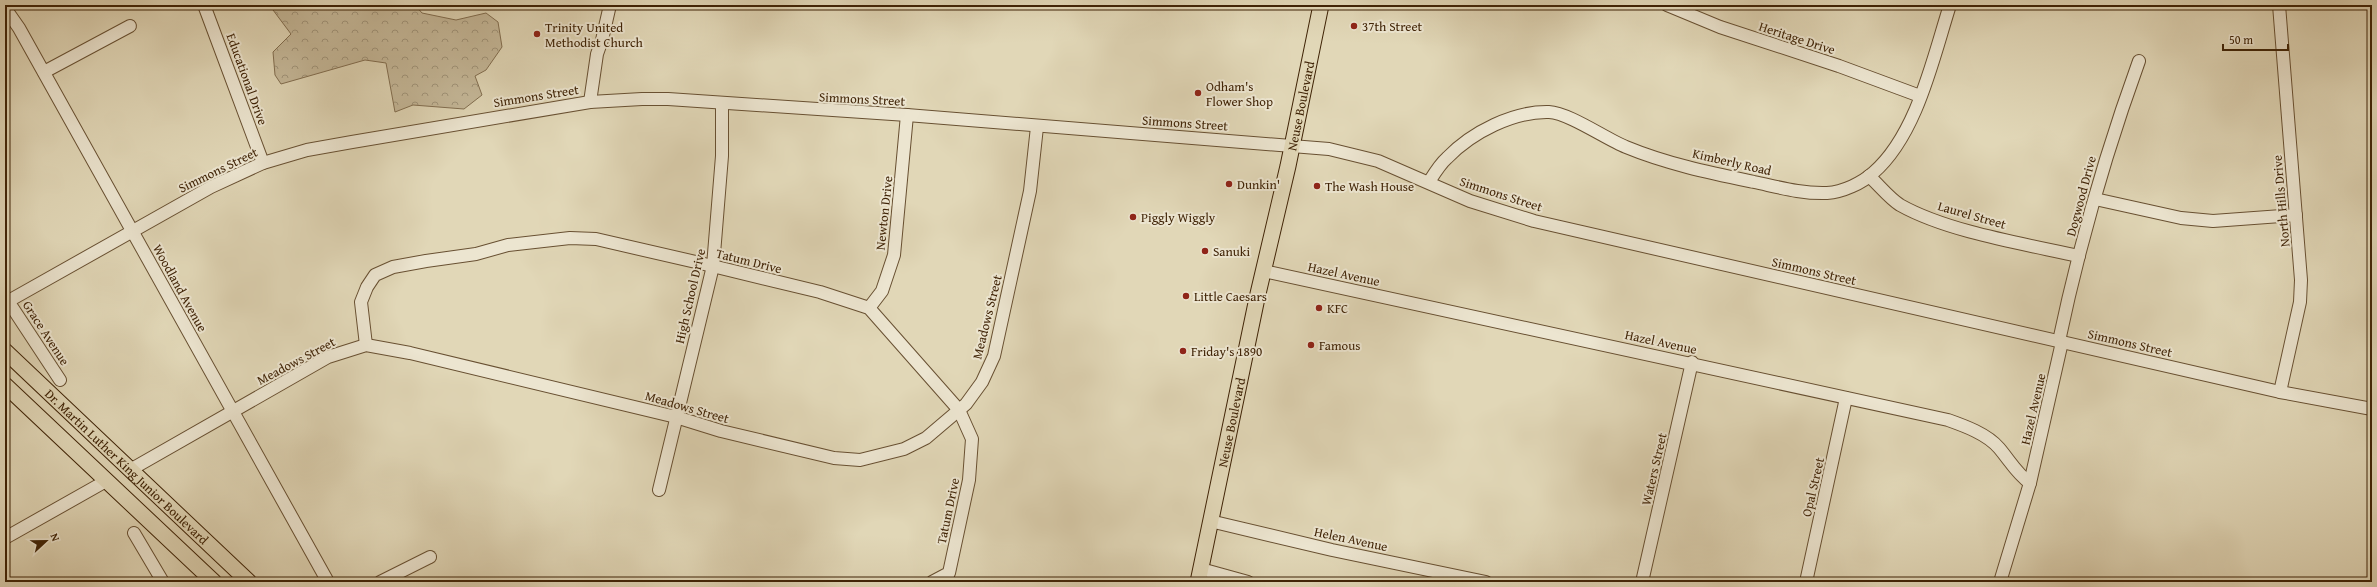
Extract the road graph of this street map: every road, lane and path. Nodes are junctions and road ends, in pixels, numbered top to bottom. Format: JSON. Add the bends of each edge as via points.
{"nodes":[{"id":1,"x":204,"y":5,"type":"edge"},
{"id":2,"x":610,"y":5,"type":"edge"},
{"id":3,"x":1321,"y":5,"type":"edge"},
{"id":4,"x":1667,"y":5,"type":"edge"},
{"id":5,"x":1950,"y":5,"type":"edge"},
{"id":6,"x":2279,"y":5,"type":"edge"},
{"id":7,"x":5,"y":8,"type":"edge"},
{"id":8,"x":130,"y":26,"type":"dead end"},
{"id":9,"x":2139,"y":61,"type":"dead end"},
{"id":10,"x":44,"y":72,"type":"junction"},
{"id":11,"x":1920,"y":96,"type":"junction"},
{"id":12,"x":590,"y":102,"type":"junction"},
{"id":13,"x":722,"y":104,"type":"junction"},
{"id":14,"x":907,"y":115,"type":"junction"},
{"id":15,"x":1037,"y":127,"type":"junction"},
{"id":16,"x":1292,"y":144,"type":"junction"},
{"id":17,"x":263,"y":163,"type":"junction"},
{"id":18,"x":1869,"y":176,"type":"junction"},
{"id":19,"x":1429,"y":182,"type":"junction"},
{"id":20,"x":2095,"y":199,"type":"junction"},
{"id":21,"x":2296,"y":215,"type":"junction"},
{"id":22,"x":133,"y":230,"type":"junction"},
{"id":23,"x":2079,"y":256,"type":"junction"},
{"id":24,"x":713,"y":266,"type":"junction"},
{"id":25,"x":1264,"y":271,"type":"junction"},
{"id":26,"x":7,"y":302,"type":"edge"},
{"id":27,"x":869,"y":308,"type":"junction"},
{"id":28,"x":2061,"y":341,"type":"junction"},
{"id":29,"x":366,"y":345,"type":"junction"},
{"id":30,"x":5,"y":351,"type":"edge"},
{"id":31,"x":1692,"y":362,"type":"junction"},
{"id":32,"x":60,"y":380,"type":"dead end"},
{"id":33,"x":5,"y":386,"type":"edge"},
{"id":34,"x":2280,"y":392,"type":"junction"},
{"id":35,"x":1846,"y":398,"type":"junction"},
{"id":36,"x":2372,"y":408,"type":"edge"},
{"id":37,"x":959,"y":410,"type":"junction"},
{"id":38,"x":233,"y":411,"type":"junction"},
{"id":39,"x":676,"y":417,"type":"junction"},
{"id":40,"x":130,"y":470,"type":"junction"},
{"id":41,"x":106,"y":480,"type":"junction"},
{"id":42,"x":2030,"y":483,"type":"junction"},
{"id":43,"x":659,"y":490,"type":"dead end"},
{"id":44,"x":1210,"y":521,"type":"junction"},
{"id":45,"x":134,"y":533,"type":"dead end"},
{"id":46,"x":5,"y":538,"type":"edge"},
{"id":47,"x":430,"y":557,"type":"dead end"},
{"id":48,"x":1199,"y":576,"type":"edge"},
{"id":49,"x":163,"y":582,"type":"edge"},
{"id":50,"x":214,"y":582,"type":"edge"},
{"id":51,"x":249,"y":582,"type":"edge"},
{"id":52,"x":328,"y":582,"type":"edge"},
{"id":53,"x":380,"y":582,"type":"edge"},
{"id":54,"x":932,"y":582,"type":"edge"},
{"id":55,"x":1248,"y":582,"type":"edge"},
{"id":56,"x":1486,"y":582,"type":"edge"},
{"id":57,"x":1642,"y":582,"type":"edge"},
{"id":58,"x":1806,"y":582,"type":"edge"},
{"id":59,"x":2000,"y":582,"type":"edge"}],
"edges":[{"from":1,"to":17,"type":"street","name":"Educational Drive"},
{"from":2,"to":12,"type":"street","via":[[597,54]]},
{"from":3,"to":16,"type":"main road","name":"Neuse Boulevard"},
{"from":4,"to":11,"type":"street","name":"Heritage Drive","via":[[1720,27]]},
{"from":5,"to":11,"type":"street","name":"Kimberly Road"},
{"from":6,"to":21,"type":"street","name":"North Hills Drive"},
{"from":7,"to":10,"type":"street","name":"Woodland Avenue"},
{"from":8,"to":10,"type":"street"},
{"from":9,"to":20,"type":"street","name":"Dogwood Drive","via":[[2119,114]]},
{"from":10,"to":22,"type":"street","name":"Woodland Avenue"},
{"from":11,"to":18,"type":"street","name":"Kimberly Road","via":[[1902,136],[1891,153]]},
{"from":12,"to":13,"type":"street","name":"Simmons Street","via":[[642,99]]},
{"from":12,"to":17,"type":"street","name":"Simmons Street","via":[[307,150]]},
{"from":13,"to":14,"type":"street","name":"Simmons Street"},
{"from":13,"to":24,"type":"street","name":"High School Drive","via":[[722,156]]},
{"from":14,"to":15,"type":"street","name":"Simmons Street"},
{"from":14,"to":27,"type":"street","name":"Newton Drive","via":[[894,255],[882,291]]},
{"from":15,"to":16,"type":"street","name":"Simmons Street"},
{"from":15,"to":37,"type":"street","name":"Meadows Street","via":[[1030,191],[994,356],[982,382]]},
{"from":16,"to":19,"type":"street","name":"Simmons Street","via":[[1360,155]]},
{"from":16,"to":25,"type":"main road","name":"Neuse Boulevard"},
{"from":17,"to":22,"type":"street","name":"Simmons Street","via":[[211,187]]},
{"from":18,"to":19,"type":"street","name":"Kimberly Road","via":[[1852,186],[1829,193],[1804,192],[1713,173],[1654,157],[1627,148],[1552,112],[1527,113],[1462,144],[1445,159]]},
{"from":18,"to":23,"type":"street","name":"Laurel Street","via":[[1899,204],[1918,213],[1960,228]]},
{"from":19,"to":28,"type":"street","name":"Simmons Street","via":[[1470,201],[1527,219]]},
{"from":20,"to":21,"type":"street","via":[[2181,218],[2213,221]]},
{"from":20,"to":23,"type":"street","name":"Dogwood Drive"},
{"from":21,"to":34,"type":"street","name":"North Hills Drive","via":[[2301,291]]},
{"from":22,"to":26,"type":"street","name":"Simmons Street"},
{"from":22,"to":38,"type":"street","name":"Woodland Avenue"},
{"from":23,"to":28,"type":"street","name":"Dogwood Drive"},
{"from":24,"to":27,"type":"street","name":"Tatum Drive","via":[[820,292]]},
{"from":24,"to":29,"type":"street","name":"Tatum Drive","via":[[596,239],[570,238],[508,245],[476,254],[393,267],[376,275],[367,287],[361,302]]},
{"from":24,"to":39,"type":"street","name":"High School Drive"},
{"from":25,"to":31,"type":"street","name":"Hazel Avenue"},
{"from":25,"to":44,"type":"main road","name":"Neuse Boulevard"},
{"from":26,"to":32,"type":"street","name":"Grace Avenue"},
{"from":27,"to":37,"type":"street","name":"Tatum Drive"},
{"from":28,"to":34,"type":"street","name":"Simmons Street"},
{"from":28,"to":42,"type":"street","name":"Hazel Avenue"},
{"from":29,"to":38,"type":"street","name":"Meadows Street","via":[[328,356]]},
{"from":29,"to":39,"type":"street","name":"Meadows Street","via":[[402,351]]},
{"from":30,"to":40,"type":"main road","name":"Dr. Martin Luther King Junior Boulevard"},
{"from":31,"to":35,"type":"street","name":"Hazel Avenue","via":[[1738,375]]},
{"from":31,"to":57,"type":"street","name":"Waters Street"},
{"from":33,"to":41,"type":"main road","name":"Dr. Martin Luther King Junior Boulevard"},
{"from":34,"to":36,"type":"street","name":"Simmons Street"},
{"from":35,"to":42,"type":"street","name":"Hazel Avenue","via":[[1948,420],[1971,428],[1998,447],[2020,476]]},
{"from":35,"to":58,"type":"street","name":"Opal Street"},
{"from":37,"to":39,"type":"street","name":"Meadows Street","via":[[926,438],[904,450],[860,460],[839,459],[806,452],[721,432]]},
{"from":37,"to":54,"type":"street","name":"Tatum Drive","via":[[972,439],[969,480],[949,573]]},
{"from":38,"to":40,"type":"street","name":"Meadows Street"},
{"from":38,"to":52,"type":"street","name":"Woodland Avenue"},
{"from":39,"to":43,"type":"street","name":"High School Drive"},
{"from":40,"to":51,"type":"main road","name":"Dr. Martin Luther King Junior Boulevard"},
{"from":41,"to":46,"type":"street"},
{"from":41,"to":50,"type":"main road","name":"Dr. Martin Luther King Junior Boulevard"},
{"from":42,"to":59,"type":"street","name":"Hazel Avenue"},
{"from":44,"to":48,"type":"main road","name":"Neuse Boulevard"},
{"from":44,"to":56,"type":"street","name":"Helen Avenue"},
{"from":45,"to":49,"type":"street"},
{"from":47,"to":53,"type":"street"},
{"from":48,"to":55,"type":"street"}]}
